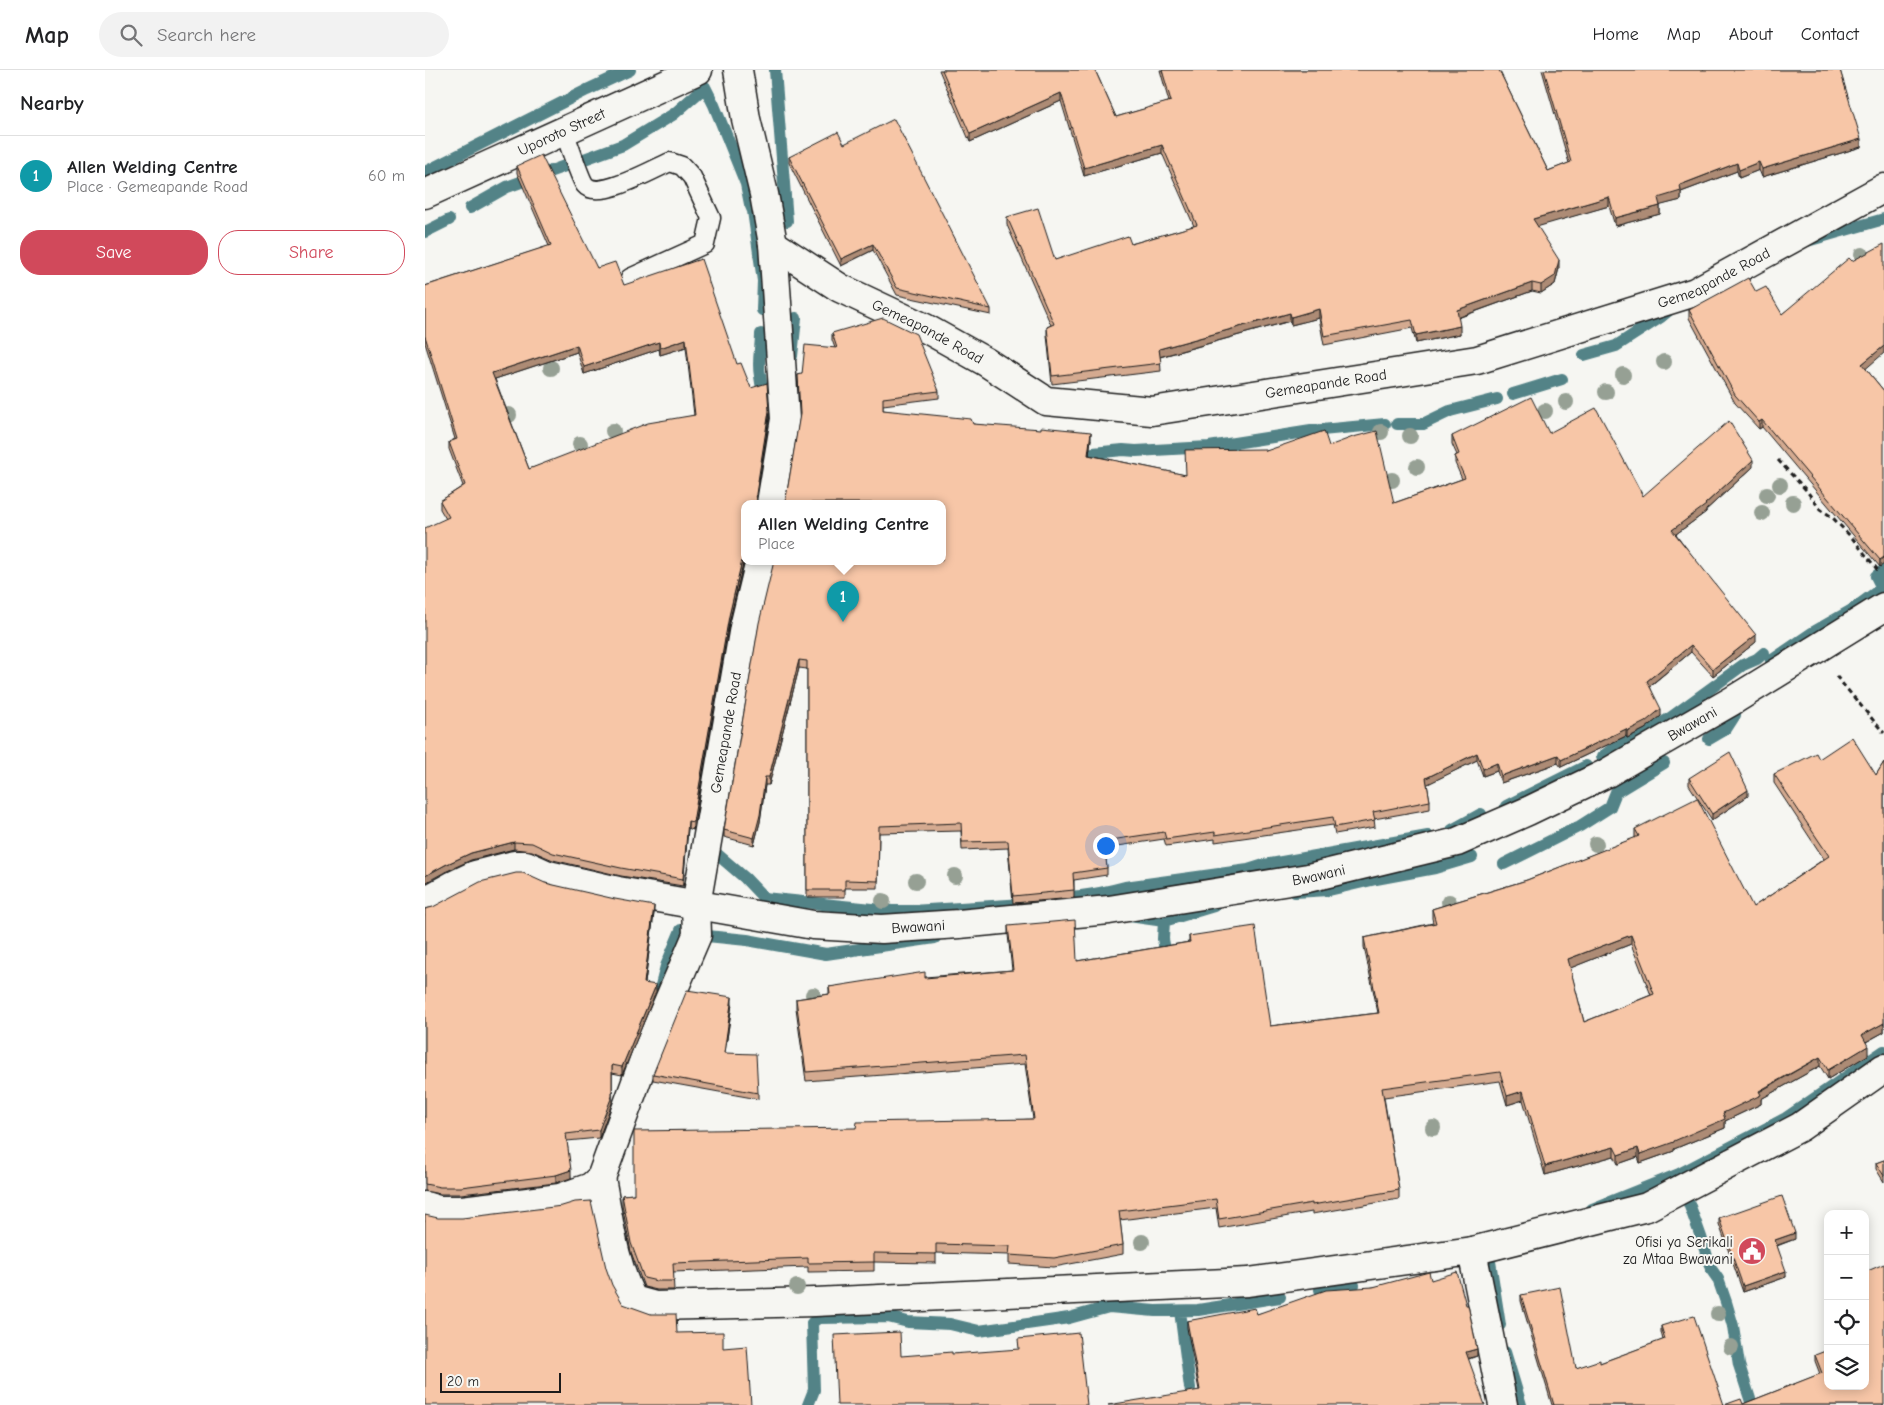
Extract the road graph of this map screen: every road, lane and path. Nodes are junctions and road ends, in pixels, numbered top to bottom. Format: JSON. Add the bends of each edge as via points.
{"nodes":[{"id":1,"x":698,"y":70,"type":"edge"},
{"id":2,"x":738,"y":70,"type":"edge"},
{"id":3,"x":564,"y":131,"type":"junction"},
{"id":4,"x":1884,"y":188,"type":"edge"},
{"id":5,"x":425,"y":194,"type":"edge"},
{"id":6,"x":773,"y":244,"type":"junction"},
{"id":7,"x":630,"y":278,"type":"dead end"},
{"id":8,"x":1778,"y":460,"type":"dead end"},
{"id":9,"x":772,"y":500,"type":"edge"},
{"id":10,"x":758,"y":565,"type":"edge"},
{"id":11,"x":1884,"y":577,"type":"edge"},
{"id":12,"x":1884,"y":607,"type":"edge"},
{"id":13,"x":1814,"y":650,"type":"junction"},
{"id":14,"x":1884,"y":733,"type":"edge"},
{"id":15,"x":425,"y":901,"type":"edge"},
{"id":16,"x":696,"y":905,"type":"junction"},
{"id":17,"x":1884,"y":1068,"type":"edge"},
{"id":18,"x":601,"y":1178,"type":"junction"},
{"id":19,"x":425,"y":1206,"type":"edge"},
{"id":20,"x":1472,"y":1251,"type":"junction"},
{"id":21,"x":1503,"y":1405,"type":"edge"}],
"edges":[{"from":1,"to":3,"type":"street","name":"Uporoto Street"},
{"from":2,"to":6,"type":"street"},
{"from":3,"to":5,"type":"street","name":"Uporoto Street"},
{"from":3,"to":7,"type":"lane","via":[[585,185],[594,190],[608,189],[670,162],[682,166],[692,177],[711,218],[705,244]]},
{"from":4,"to":6,"type":"street","name":"Gemeapande Road","via":[[1695,292],[1477,360],[1152,410],[1046,401],[925,328],[840,288]]},
{"from":6,"to":9,"type":"street","via":[[785,419]]},
{"from":8,"to":11,"type":"path","via":[[1820,509],[1853,539]]},
{"from":10,"to":16,"type":"street","name":"Gemeapande Road"},
{"from":12,"to":13,"type":"street","name":"Bwawani"},
{"from":13,"to":14,"type":"path"},
{"from":13,"to":16,"type":"street","name":"Bwawani","via":[[1607,773],[1528,811],[1457,842],[1308,878],[1109,910],[882,929],[813,925]]},
{"from":15,"to":16,"type":"street","name":"Bwawani","via":[[475,876],[513,865],[526,865],[568,881]]},
{"from":16,"to":18,"type":"street","name":"Gemeapande Road","via":[[697,935],[648,1049]]},
{"from":17,"to":20,"type":"street","via":[[1800,1127],[1647,1207]]},
{"from":18,"to":19,"type":"street","via":[[591,1187],[560,1198],[462,1210],[438,1210]]},
{"from":18,"to":20,"type":"street","via":[[624,1284],[633,1300],[655,1306],[1248,1282]]},
{"from":20,"to":21,"type":"street"}]}
